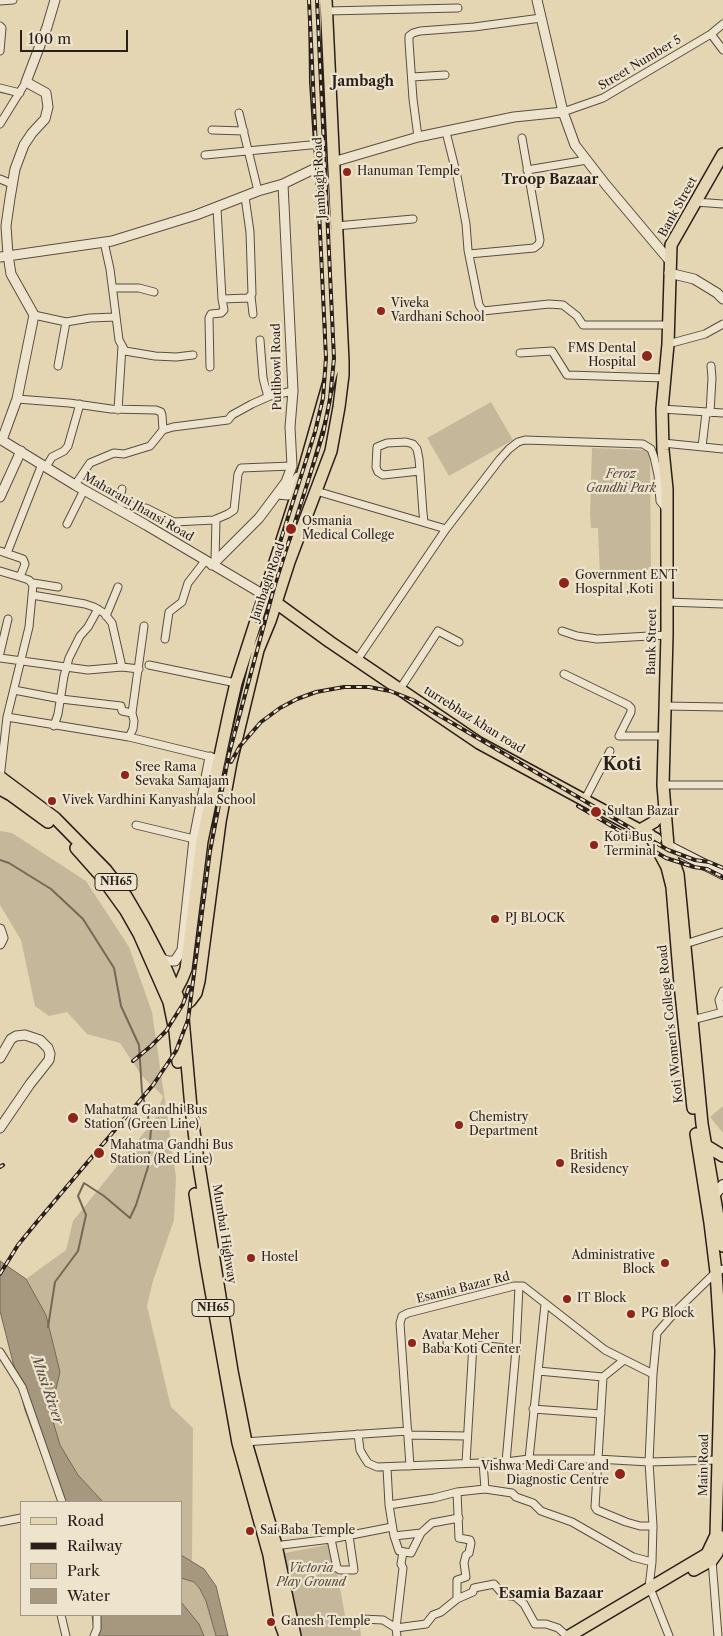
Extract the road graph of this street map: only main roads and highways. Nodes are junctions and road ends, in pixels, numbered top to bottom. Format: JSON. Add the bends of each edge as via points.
{"nodes":[{"id":1,"x":315,"y":0,"type":"edge"},
{"id":2,"x":326,"y":5,"type":"edge"},
{"id":3,"x":723,"y":154,"type":"edge"},
{"id":4,"x":330,"y":376,"type":"junction"},
{"id":5,"x":342,"y":382,"type":"junction"},
{"id":6,"x":308,"y":513,"type":"junction"},
{"id":7,"x":288,"y":521,"type":"junction"},
{"id":8,"x":275,"y":602,"type":"junction"},
{"id":9,"x":0,"y":777,"type":"edge"},
{"id":10,"x":0,"y":789,"type":"edge"},
{"id":11,"x":665,"y":809,"type":"junction"},
{"id":12,"x":645,"y":833,"type":"junction"},
{"id":13,"x":668,"y":846,"type":"junction"},
{"id":14,"x":723,"y":874,"type":"edge"},
{"id":15,"x":176,"y":991,"type":"junction"},
{"id":16,"x":174,"y":1006,"type":"junction"},
{"id":17,"x":705,"y":1145,"type":"junction"},
{"id":18,"x":723,"y":1156,"type":"edge"},
{"id":19,"x":723,"y":1184,"type":"edge"},
{"id":20,"x":710,"y":1197,"type":"junction"},
{"id":21,"x":718,"y":1214,"type":"edge"},
{"id":22,"x":723,"y":1246,"type":"edge"},
{"id":23,"x":720,"y":1270,"type":"edge"},
{"id":24,"x":723,"y":1528,"type":"edge"},
{"id":25,"x":271,"y":1546,"type":"junction"},
{"id":26,"x":718,"y":1556,"type":"edge"},
{"id":27,"x":651,"y":1590,"type":"junction"},
{"id":28,"x":285,"y":1636,"type":"edge"},
{"id":29,"x":295,"y":1636,"type":"edge"},
{"id":30,"x":568,"y":1636,"type":"edge"},
{"id":31,"x":582,"y":1636,"type":"edge"}],
"edges":[{"from":1,"to":4,"type":"main road","name":"Jambagh Road","via":[[316,82],[332,326]]},
{"from":2,"to":5,"type":"main road","name":"Jambagh Road"},
{"from":3,"to":11,"type":"main road","name":"Bank Street","via":[[671,245],[669,260],[668,344],[662,409],[667,511]]},
{"from":4,"to":5,"type":"main road"},
{"from":4,"to":7,"type":"main road","name":"Jambagh Road"},
{"from":5,"to":6,"type":"main road","name":"Jambagh Road","via":[[331,451]]},
{"from":6,"to":7,"type":"main road","via":[[299,520]]},
{"from":6,"to":8,"type":"main road","name":"Jambagh Road"},
{"from":7,"to":15,"type":"main road","name":"Jambagh Road","via":[[215,758],[186,969]]},
{"from":8,"to":12,"type":"main road","name":"turrebhaz khan road","via":[[479,742]]},
{"from":8,"to":16,"type":"main road","name":"Jambagh Road","via":[[258,650],[231,762],[200,981],[193,997]]},
{"from":9,"to":15,"type":"main road","name":"Mumbai Highway","number":"NH65","via":[[55,818],[106,870],[126,896]]},
{"from":10,"to":16,"type":"main road","name":"Mumbai Highway","number":"NH65","via":[[60,832],[100,875],[139,934]]},
{"from":11,"to":12,"type":"main road"},
{"from":11,"to":13,"type":"main road","name":"Bank Street"},
{"from":12,"to":13,"type":"main road","name":"turrebhaz khan road"},
{"from":12,"to":20,"type":"main road","name":"Koti Women's College Road","via":[[666,867],[672,888],[698,1155]]},
{"from":13,"to":14,"type":"main road"},
{"from":13,"to":17,"type":"main road","name":"Koti Women's College Road","via":[[678,874]]},
{"from":15,"to":16,"type":"main road","name":"Mumbai Highway","number":"NH65"},
{"from":16,"to":25,"type":"main road","name":"Mumbai Highway","number":"NH65","via":[[242,1442]]},
{"from":17,"to":18,"type":"main road"},
{"from":17,"to":20,"type":"main road","name":"Koti Women's College Road"},
{"from":19,"to":20,"type":"main road"},
{"from":20,"to":21,"type":"main road","name":"Koti Women's College Road"},
{"from":21,"to":22,"type":"main road"},
{"from":21,"to":23,"type":"main road","name":"Main Road"},
{"from":23,"to":27,"type":"main road","name":"Main Road","via":[[716,1535],[707,1554]]},
{"from":24,"to":26,"type":"main road"},
{"from":25,"to":28,"type":"main road","name":"Mumbai Highway","number":"NH65"},
{"from":25,"to":29,"type":"main road","name":"Mumbai Highway","number":"NH65"},
{"from":26,"to":27,"type":"main road","name":"Main Road"},
{"from":27,"to":30,"type":"main road","name":"Main Road"},
{"from":27,"to":31,"type":"main road","name":"Main Road"}]}
